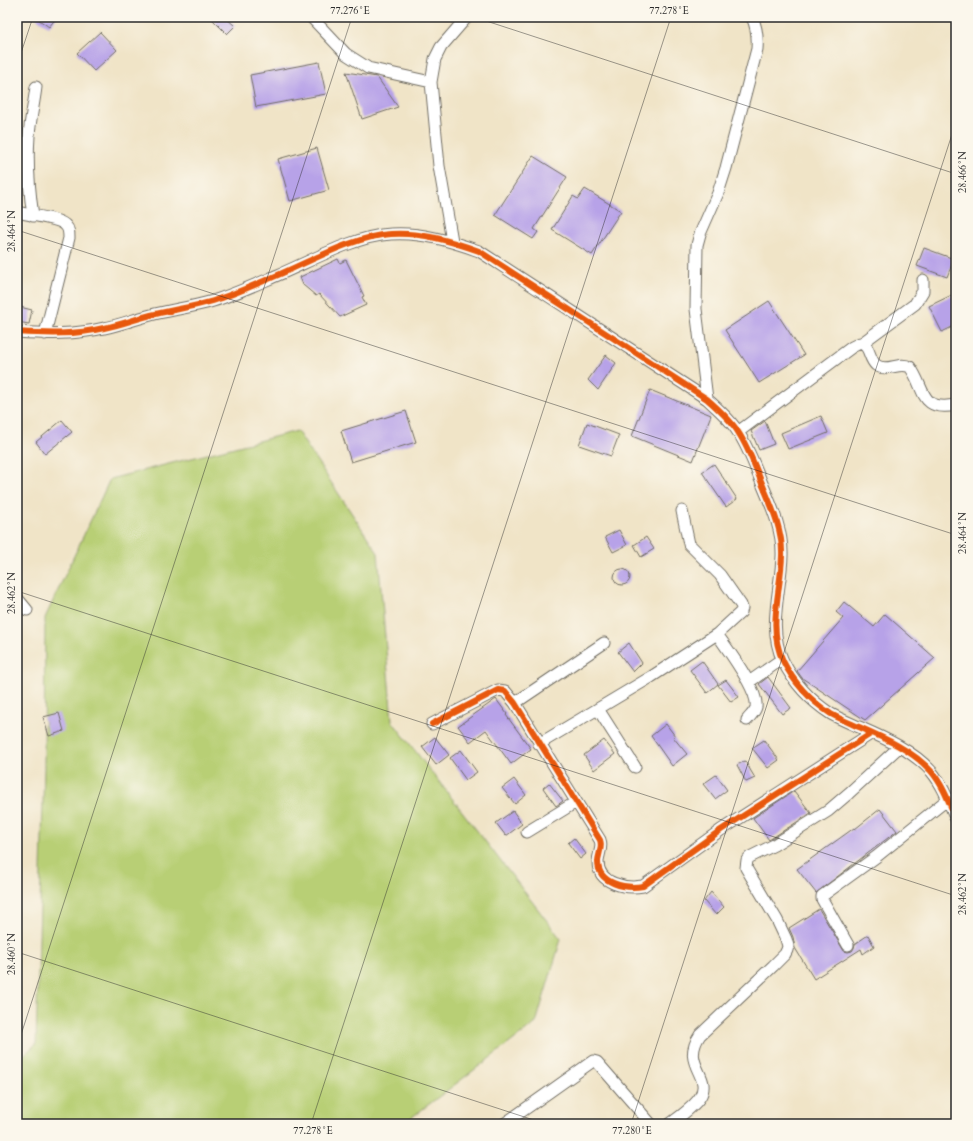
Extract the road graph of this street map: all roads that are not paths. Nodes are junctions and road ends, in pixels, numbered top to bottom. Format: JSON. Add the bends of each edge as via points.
{"nodes":[{"id":1,"x":311,"y":17,"type":"edge"},
{"id":2,"x":467,"y":17,"type":"edge"},
{"id":3,"x":752,"y":17,"type":"edge"},
{"id":4,"x":431,"y":82,"type":"junction"},
{"id":5,"x":36,"y":87,"type":"dead end"},
{"id":6,"x":17,"y":212,"type":"edge"},
{"id":7,"x":33,"y":216,"type":"junction"},
{"id":8,"x":452,"y":241,"type":"junction"},
{"id":9,"x":923,"y":280,"type":"dead end"},
{"id":10,"x":17,"y":332,"type":"edge"},
{"id":11,"x":45,"y":334,"type":"junction"},
{"id":12,"x":862,"y":343,"type":"junction"},
{"id":13,"x":707,"y":399,"type":"junction"},
{"id":14,"x":956,"y":405,"type":"edge"},
{"id":15,"x":738,"y":432,"type":"junction"},
{"id":16,"x":682,"y":511,"type":"dead end"},
{"id":17,"x":17,"y":598,"type":"edge"},
{"id":18,"x":27,"y":610,"type":"dead end"},
{"id":19,"x":717,"y":634,"type":"junction"},
{"id":20,"x":604,"y":643,"type":"dead end"},
{"id":21,"x":782,"y":659,"type":"junction"},
{"id":22,"x":749,"y":682,"type":"junction"},
{"id":23,"x":515,"y":703,"type":"junction"},
{"id":24,"x":598,"y":709,"type":"junction"},
{"id":25,"x":747,"y":720,"type":"dead end"},
{"id":26,"x":432,"y":724,"type":"dead end"},
{"id":27,"x":872,"y":733,"type":"junction"},
{"id":28,"x":539,"y":744,"type":"junction"},
{"id":29,"x":899,"y":747,"type":"junction"},
{"id":30,"x":635,"y":767,"type":"dead end"},
{"id":31,"x":948,"y":799,"type":"junction"},
{"id":32,"x":576,"y":802,"type":"junction"},
{"id":33,"x":956,"y":819,"type":"edge"},
{"id":34,"x":527,"y":832,"type":"dead end"},
{"id":35,"x":848,"y":945,"type":"dead end"},
{"id":36,"x":504,"y":1124,"type":"edge"},
{"id":37,"x":651,"y":1124,"type":"edge"},
{"id":38,"x":670,"y":1124,"type":"edge"}],
"edges":[{"from":1,"to":4,"type":"street","via":[[346,54],[368,68]]},
{"from":2,"to":4,"type":"street","via":[[441,47],[435,58]]},
{"from":3,"to":13,"type":"street","via":[[756,27],[757,49],[726,168],[697,245],[696,309]]},
{"from":4,"to":8,"type":"street","via":[[439,166]]},
{"from":5,"to":7,"type":"street","via":[[29,136],[28,166]]},
{"from":6,"to":7,"type":"street"},
{"from":7,"to":11,"type":"street","via":[[60,220],[66,225],[69,238]]},
{"from":8,"to":11,"type":"street","via":[[408,234],[370,237],[213,300],[104,328]]},
{"from":8,"to":13,"type":"street","via":[[479,251]]},
{"from":9,"to":12,"type":"street","via":[[923,291],[915,304]]},
{"from":10,"to":11,"type":"street"},
{"from":12,"to":14,"type":"street","via":[[880,367],[910,367],[922,393],[934,405]]},
{"from":12,"to":15,"type":"street"},
{"from":13,"to":15,"type":"street"},
{"from":15,"to":21,"type":"street","via":[[750,452],[781,535],[782,557],[775,626]]},
{"from":16,"to":19,"type":"street","via":[[689,544],[720,575],[741,605],[742,610],[737,617]]},
{"from":17,"to":18,"type":"street"},
{"from":19,"to":22,"type":"street"},
{"from":19,"to":24,"type":"street"},
{"from":20,"to":23,"type":"street"},
{"from":21,"to":22,"type":"street"},
{"from":21,"to":27,"type":"street","via":[[800,688],[812,699],[831,714]]},
{"from":22,"to":25,"type":"street","via":[[756,707]]},
{"from":23,"to":26,"type":"street","via":[[505,691],[498,690]]},
{"from":23,"to":28,"type":"street"},
{"from":24,"to":28,"type":"street"},
{"from":24,"to":30,"type":"street"},
{"from":27,"to":29,"type":"street"},
{"from":27,"to":32,"type":"street","via":[[721,830],[643,886],[635,888],[608,882],[603,876],[598,862],[601,842]]},
{"from":28,"to":32,"type":"street"},
{"from":29,"to":31,"type":"street","via":[[931,771]]},
{"from":29,"to":38,"type":"street","via":[[828,811],[747,860],[746,868],[777,920],[786,939],[787,950],[700,1035],[693,1054],[703,1082],[702,1092],[697,1101]]},
{"from":31,"to":33,"type":"street"},
{"from":31,"to":35,"type":"street","via":[[822,896]]},
{"from":32,"to":34,"type":"street"},
{"from":36,"to":37,"type":"street","via":[[593,1060]]}]}
